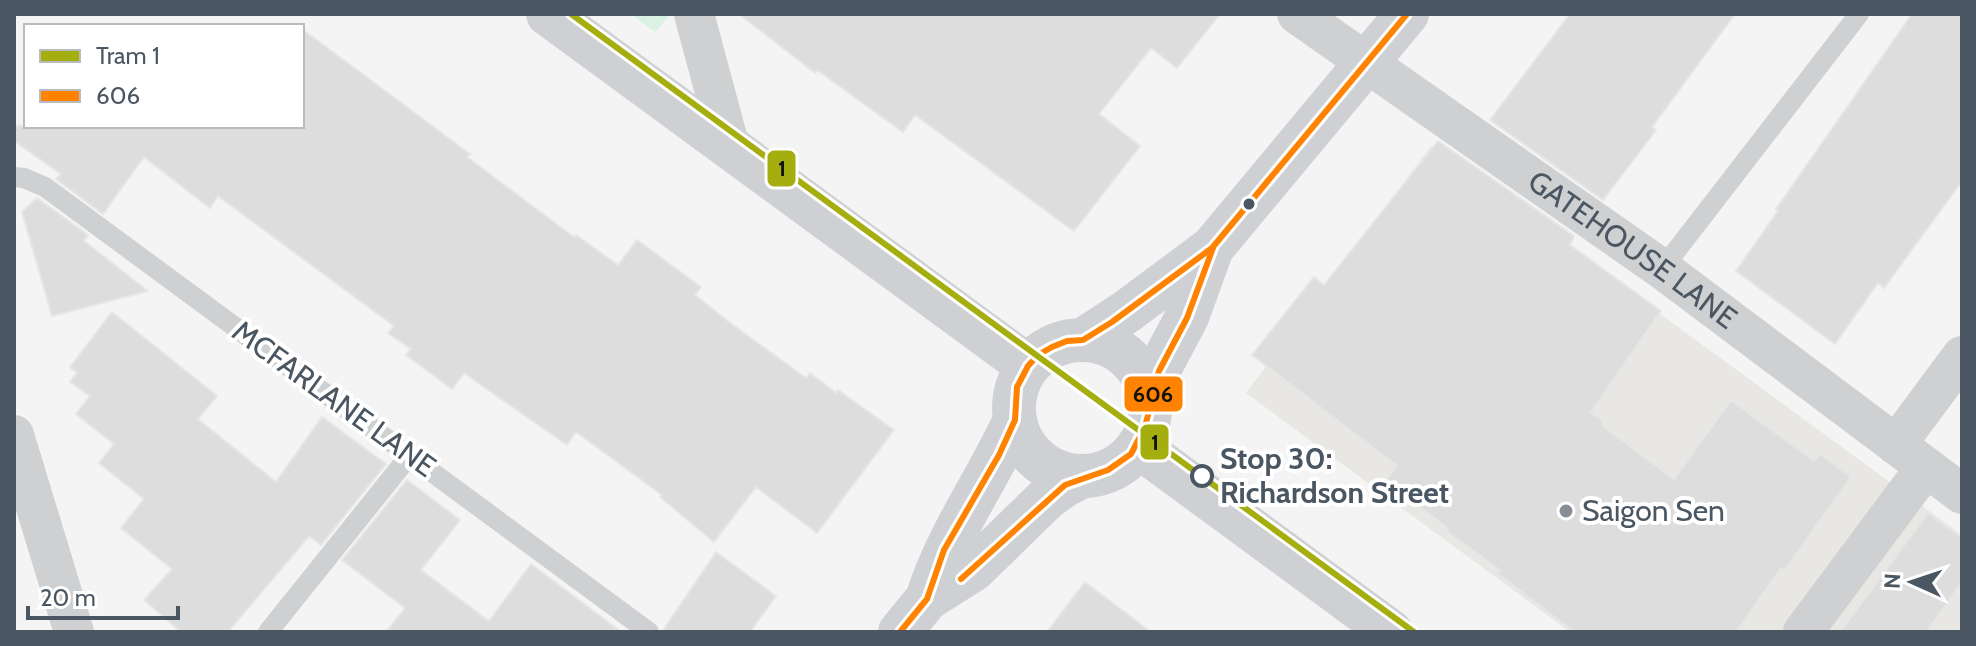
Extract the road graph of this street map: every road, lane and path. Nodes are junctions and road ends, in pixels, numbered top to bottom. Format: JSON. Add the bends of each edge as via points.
{"nodes":[{"id":1,"x":548,"y":14,"type":"edge"},
{"id":2,"x":694,"y":14,"type":"edge"},
{"id":3,"x":1297,"y":14,"type":"edge"},
{"id":4,"x":1407,"y":14,"type":"edge"},
{"id":5,"x":1859,"y":14,"type":"edge"},
{"id":6,"x":1367,"y":64,"type":"junction"},
{"id":7,"x":730,"y":148,"type":"junction"},
{"id":8,"x":14,"y":177,"type":"edge"},
{"id":9,"x":1212,"y":248,"type":"junction"},
{"id":10,"x":1662,"y":269,"type":"junction"},
{"id":11,"x":1083,"y":340,"type":"junction"},
{"id":12,"x":1962,"y":356,"type":"edge"},
{"id":13,"x":1028,"y":366,"type":"junction"},
{"id":14,"x":1149,"y":398,"type":"junction"},
{"id":15,"x":1015,"y":420,"type":"junction"},
{"id":16,"x":14,"y":435,"type":"edge"},
{"id":17,"x":1138,"y":446,"type":"junction"},
{"id":18,"x":410,"y":455,"type":"junction"},
{"id":19,"x":1911,"y":456,"type":"junction"},
{"id":20,"x":1083,"y":476,"type":"junction"},
{"id":21,"x":1962,"y":494,"type":"edge"},
{"id":22,"x":927,"y":599,"type":"junction"},
{"id":23,"x":74,"y":632,"type":"edge"},
{"id":24,"x":268,"y":632,"type":"edge"},
{"id":25,"x":649,"y":632,"type":"edge"},
{"id":26,"x":900,"y":632,"type":"edge"},
{"id":27,"x":1391,"y":632,"type":"edge"},
{"id":28,"x":1803,"y":632,"type":"edge"}],
"edges":[{"from":1,"to":7,"type":"street"},
{"from":2,"to":7,"type":"street"},
{"from":3,"to":6,"type":"street","name":"GATEHOUSE LANE"},
{"from":4,"to":6,"type":"street"},
{"from":5,"to":10,"type":"lane"},
{"from":6,"to":9,"type":"street"},
{"from":6,"to":10,"type":"street","name":"GATEHOUSE LANE"},
{"from":7,"to":13,"type":"street"},
{"from":8,"to":18,"type":"lane","name":"MCFARLANE LANE","via":[[45,187]]},
{"from":9,"to":11,"type":"street"},
{"from":9,"to":14,"type":"street"},
{"from":10,"to":19,"type":"street","name":"GATEHOUSE LANE"},
{"from":11,"to":13,"type":"street","via":[[1052,347]]},
{"from":11,"to":14,"type":"street","via":[[1122,353],[1140,373]]},
{"from":12,"to":19,"type":"street"},
{"from":13,"to":15,"type":"street","via":[[1017,387]]},
{"from":14,"to":17,"type":"street","via":[[1148,421]]},
{"from":15,"to":20,"type":"street","via":[[1023,442],[1038,460],[1059,472]]},
{"from":15,"to":22,"type":"street","via":[[944,550]]},
{"from":16,"to":23,"type":"street"},
{"from":17,"to":20,"type":"street","via":[[1108,471]]},
{"from":17,"to":27,"type":"street"},
{"from":18,"to":24,"type":"lane"},
{"from":18,"to":25,"type":"lane","name":"MCFARLANE LANE"},
{"from":19,"to":21,"type":"street","name":"GATEHOUSE LANE"},
{"from":19,"to":28,"type":"street"},
{"from":20,"to":22,"type":"street","via":[[1047,498],[973,570]]},
{"from":22,"to":26,"type":"street"}]}
